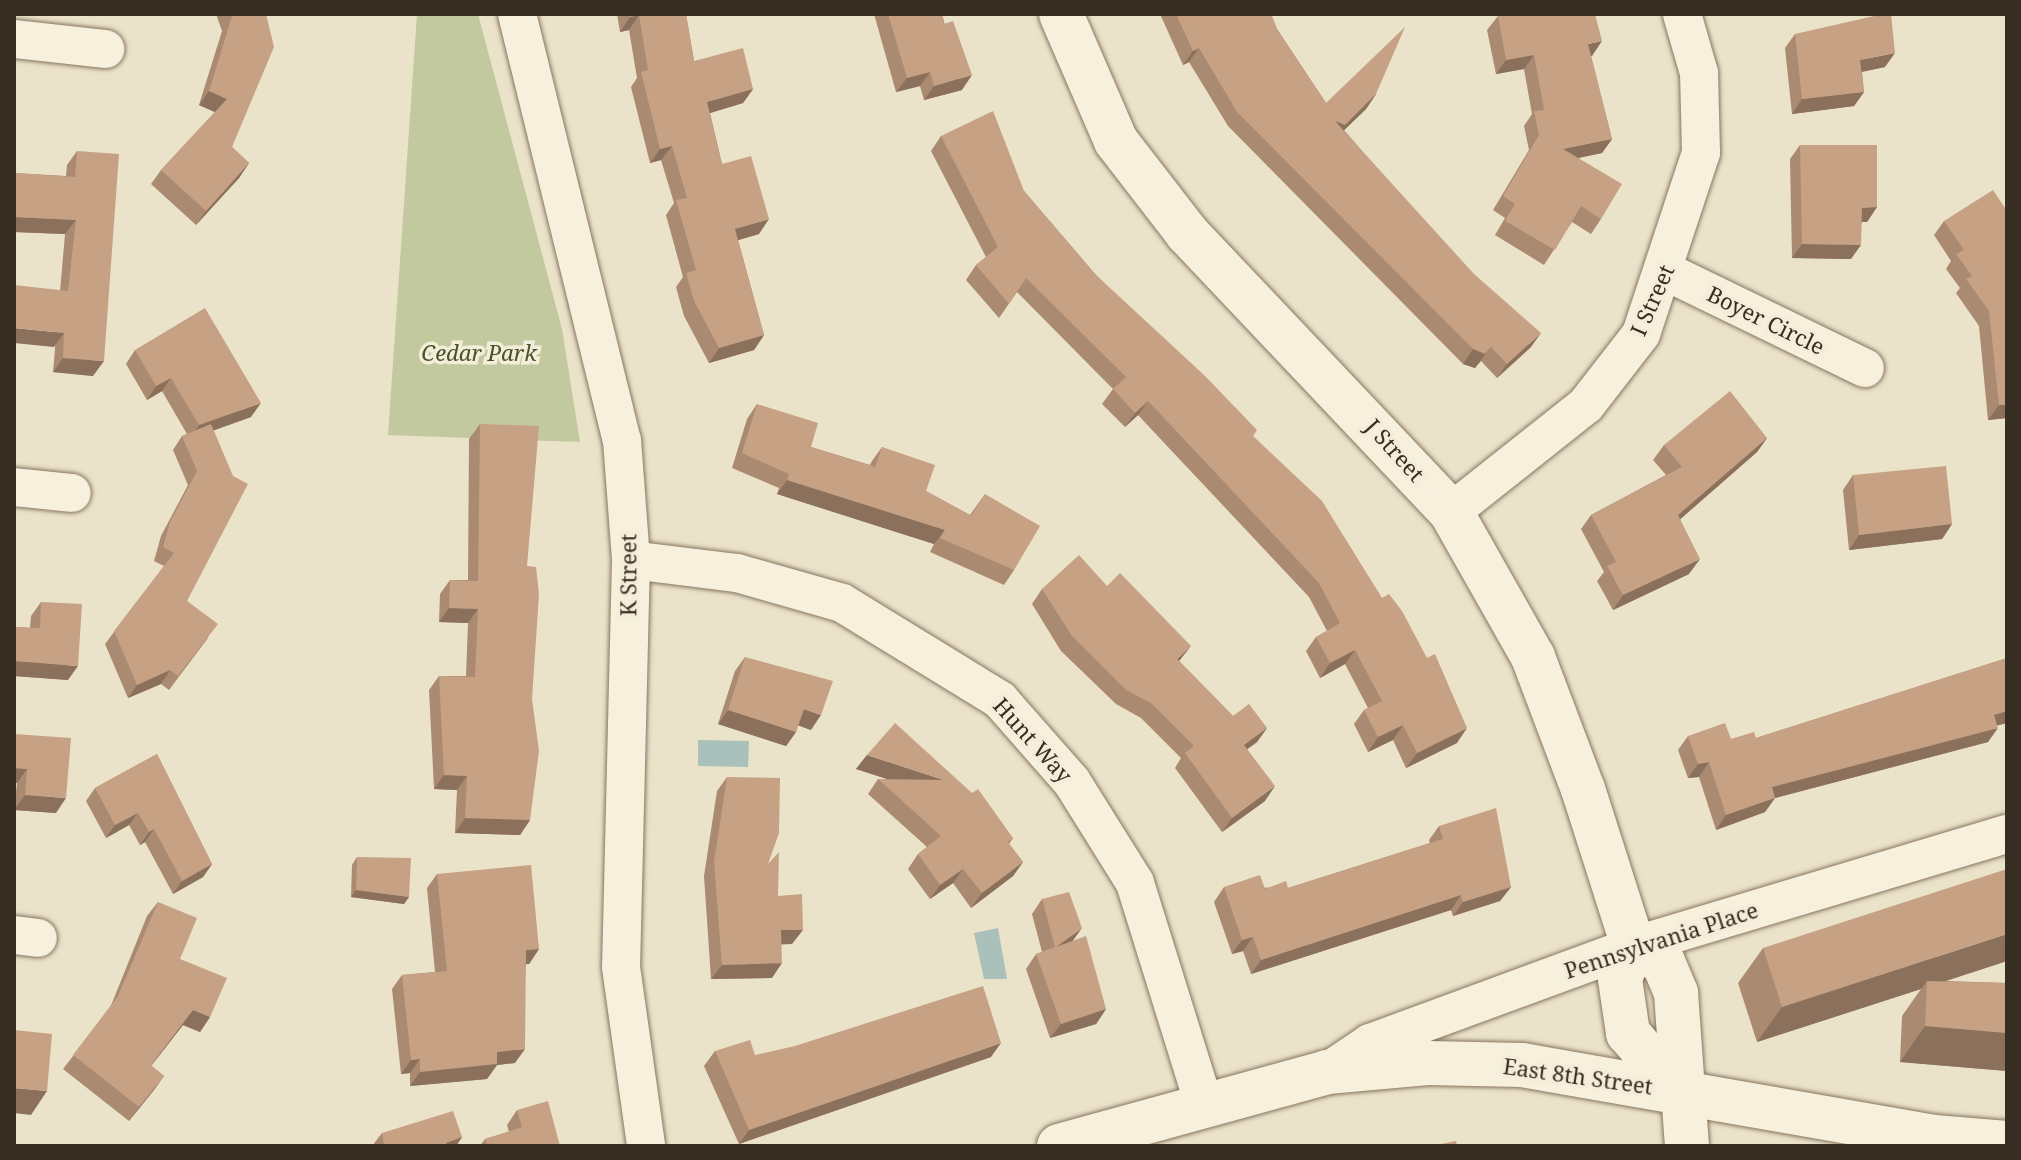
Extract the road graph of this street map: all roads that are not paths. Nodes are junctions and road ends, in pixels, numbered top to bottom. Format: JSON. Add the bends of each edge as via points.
{"nodes":[{"id":1,"x":517,"y":14,"type":"edge"},
{"id":2,"x":1061,"y":14,"type":"edge"},
{"id":3,"x":1682,"y":14,"type":"edge"},
{"id":4,"x":14,"y":39,"type":"edge"},
{"id":5,"x":105,"y":49,"type":"dead end"},
{"id":6,"x":1667,"y":272,"type":"junction"},
{"id":7,"x":1865,"y":368,"type":"dead end"},
{"id":8,"x":14,"y":487,"type":"edge"},
{"id":9,"x":72,"y":493,"type":"dead end"},
{"id":10,"x":1451,"y":512,"type":"junction"},
{"id":11,"x":631,"y":560,"type":"junction"},
{"id":12,"x":2007,"y":834,"type":"edge"},
{"id":13,"x":1633,"y":946,"type":"junction"},
{"id":14,"x":1327,"y":1072,"type":"junction"},
{"id":15,"x":1677,"y":1090,"type":"junction"},
{"id":16,"x":1203,"y":1101,"type":"junction"},
{"id":17,"x":2007,"y":1143,"type":"edge"},
{"id":18,"x":646,"y":1146,"type":"edge"},
{"id":19,"x":1059,"y":1146,"type":"edge"},
{"id":20,"x":1687,"y":1146,"type":"edge"}],
"edges":[{"from":1,"to":11,"type":"street","name":"K Street","via":[[622,440]]},
{"from":2,"to":10,"type":"street","name":"J Street","via":[[1116,141],[1187,233]]},
{"from":3,"to":6,"type":"street","name":"I Street","via":[[1699,73],[1701,153]]},
{"from":4,"to":5,"type":"street"},
{"from":6,"to":7,"type":"street","name":"Boyer Circle"},
{"from":6,"to":10,"type":"street","name":"I Street","via":[[1641,334],[1586,405]]},
{"from":8,"to":9,"type":"street"},
{"from":10,"to":13,"type":"street","name":"J Street","via":[[1533,657]]},
{"from":11,"to":16,"type":"street","name":"Hunt Way","via":[[737,573],[842,603],[1000,700],[1072,782],[1135,883]]},
{"from":11,"to":18,"type":"street","name":"K Street","via":[[621,967]]},
{"from":12,"to":13,"type":"street","name":"Pennsylvania Place"},
{"from":13,"to":14,"type":"street","name":"Pennsylvania Place","via":[[1370,1043]]},
{"from":13,"to":15,"type":"street","via":[[1620,979],[1628,1033]]},
{"from":14,"to":15,"type":"street","name":"East 8th Street","via":[[1522,1065]]},
{"from":14,"to":16,"type":"street","name":"East 8th Street"},
{"from":15,"to":17,"type":"street","name":"East 8th Street","via":[[1934,1137]]},
{"from":15,"to":20,"type":"street"},
{"from":16,"to":19,"type":"street","name":"East 8th Street"}]}
